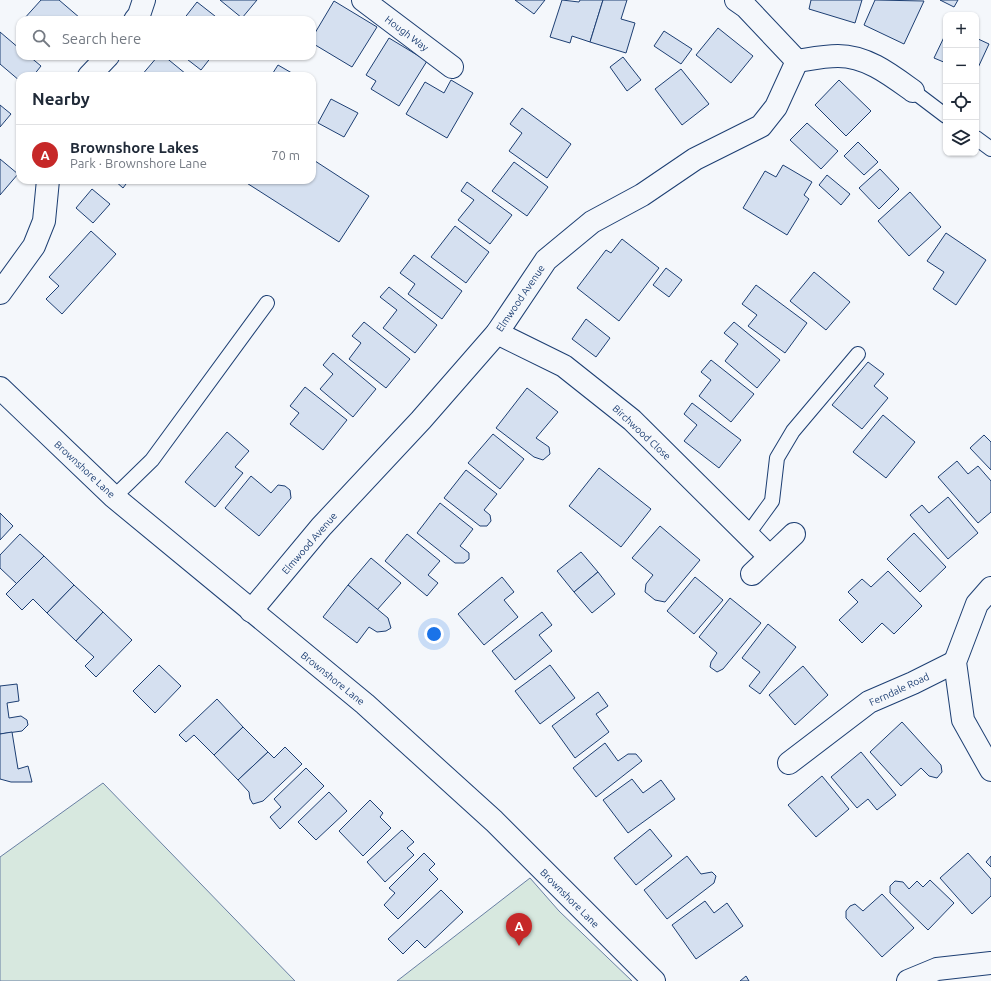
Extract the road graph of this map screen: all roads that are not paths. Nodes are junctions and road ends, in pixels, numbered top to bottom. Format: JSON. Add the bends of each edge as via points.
{"nodes":[{"id":1,"x":144,"y":0,"type":"edge"},
{"id":2,"x":363,"y":0,"type":"edge"},
{"id":3,"x":736,"y":0,"type":"edge"},
{"id":4,"x":138,"y":16,"type":"edge"},
{"id":5,"x":104,"y":60,"type":"edge"},
{"id":6,"x":797,"y":61,"type":"junction"},
{"id":7,"x":452,"y":67,"type":"dead end"},
{"id":8,"x":93,"y":72,"type":"edge"},
{"id":9,"x":913,"y":91,"type":"joint"},
{"id":10,"x":943,"y":114,"type":"edge"},
{"id":11,"x":979,"y":140,"type":"edge"},
{"id":12,"x":991,"y":149,"type":"edge"},
{"id":13,"x":48,"y":184,"type":"edge"},
{"id":14,"x":0,"y":293,"type":"edge"},
{"id":15,"x":266,"y":303,"type":"dead end"},
{"id":16,"x":497,"y":333,"type":"junction"},
{"id":17,"x":858,"y":354,"type":"dead end"},
{"id":18,"x":0,"y":388,"type":"edge"},
{"id":19,"x":114,"y":497,"type":"junction"},
{"id":20,"x":748,"y":534,"type":"junction"},
{"id":21,"x":794,"y":534,"type":"dead end"},
{"id":22,"x":769,"y":556,"type":"junction"},
{"id":23,"x":752,"y":574,"type":"dead end"},
{"id":24,"x":991,"y":588,"type":"edge"},
{"id":25,"x":251,"y":611,"type":"junction"},
{"id":26,"x":955,"y":662,"type":"junction"},
{"id":27,"x":789,"y":763,"type":"dead end"},
{"id":28,"x":991,"y":770,"type":"edge"},
{"id":29,"x":991,"y":963,"type":"edge"},
{"id":30,"x":654,"y":981,"type":"edge"},
{"id":31,"x":908,"y":981,"type":"edge"}],
"edges":[{"from":1,"to":4,"type":"street"},
{"from":2,"to":7,"type":"street","name":"Hough Way"},
{"from":3,"to":6,"type":"street","via":[[746,7]]},
{"from":5,"to":8,"type":"street"},
{"from":6,"to":9,"type":"street","via":[[838,56],[862,61],[883,69]]},
{"from":6,"to":16,"type":"street","name":"Elmwood Avenue","via":[[776,107],[761,126],[695,159],[642,195],[592,222],[546,260]]},
{"from":9,"to":10,"type":"lane"},
{"from":11,"to":12,"type":"lane"},
{"from":13,"to":14,"type":"street","via":[[44,221],[34,246]]},
{"from":15,"to":19,"type":"lane","via":[[152,460]]},
{"from":16,"to":20,"type":"street","name":"Birchwood Close","via":[[564,366],[626,415]]},
{"from":16,"to":25,"type":"street","name":"Elmwood Avenue","via":[[421,420],[321,527]]},
{"from":17,"to":20,"type":"lane","via":[[785,444],[777,458],[772,500]]},
{"from":18,"to":19,"type":"street","name":"Brownshore Lane"},
{"from":19,"to":25,"type":"street","name":"Brownshore Lane"},
{"from":20,"to":22,"type":"street","name":"Birchwood Close"},
{"from":21,"to":22,"type":"street"},
{"from":22,"to":23,"type":"street"},
{"from":24,"to":26,"type":"street","via":[[977,604]]},
{"from":25,"to":30,"type":"street","name":"Brownshore Lane","via":[[365,704],[494,821]]},
{"from":26,"to":27,"type":"street","name":"Ferndale Road","via":[[869,702]]},
{"from":26,"to":28,"type":"street","via":[[963,720]]},
{"from":29,"to":31,"type":"street","via":[[938,969]]}]}
